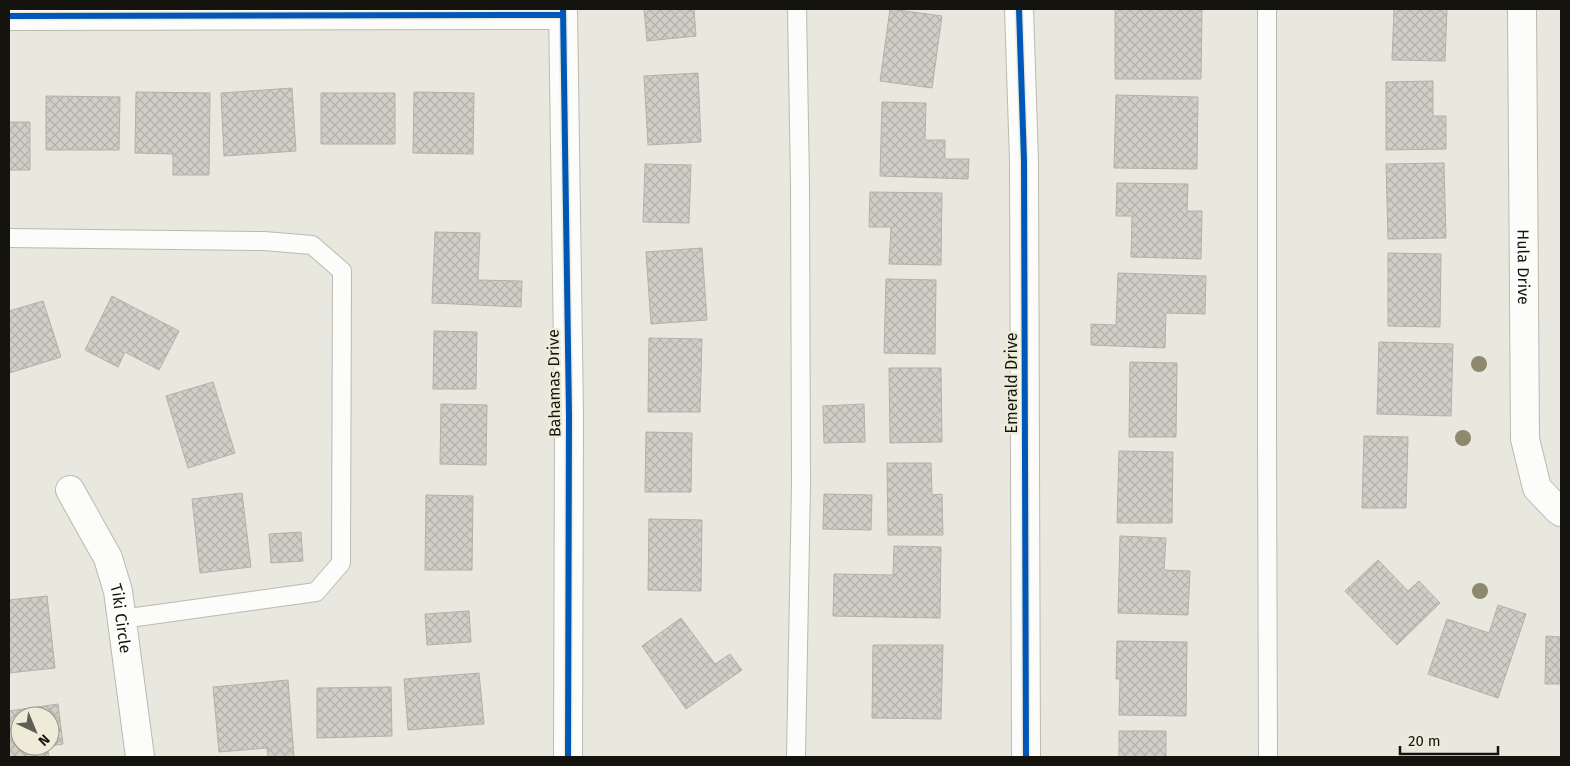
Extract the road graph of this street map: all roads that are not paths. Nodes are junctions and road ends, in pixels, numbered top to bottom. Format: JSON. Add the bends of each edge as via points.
{"nodes":[{"id":1,"x":797,"y":9,"type":"edge"},
{"id":2,"x":1019,"y":9,"type":"edge"},
{"id":3,"x":1267,"y":9,"type":"edge"},
{"id":4,"x":1522,"y":9,"type":"edge"},
{"id":5,"x":564,"y":12,"type":"edge"},
{"id":6,"x":9,"y":16,"type":"edge"},
{"id":7,"x":9,"y":238,"type":"edge"},
{"id":8,"x":70,"y":490,"type":"dead end"},
{"id":9,"x":1561,"y":512,"type":"edge"},
{"id":10,"x":122,"y":619,"type":"junction"},
{"id":11,"x":140,"y":757,"type":"edge"},
{"id":12,"x":568,"y":757,"type":"edge"},
{"id":13,"x":796,"y":757,"type":"edge"},
{"id":14,"x":1026,"y":757,"type":"edge"},
{"id":15,"x":1268,"y":757,"type":"edge"}],
"edges":[{"from":1,"to":13,"type":"lane","via":[[801,484]]},
{"from":2,"to":14,"type":"street","name":"Emerald Drive","via":[[1024,161]]},
{"from":3,"to":15,"type":"lane"},
{"from":4,"to":9,"type":"street","name":"Hula Drive","via":[[1525,439],[1537,488]]},
{"from":5,"to":6,"type":"street"},
{"from":5,"to":12,"type":"street","name":"Bahamas Drive","via":[[569,415]]},
{"from":7,"to":10,"type":"lane","via":[[264,241],[312,245],[342,272],[341,563],[316,592]]},
{"from":8,"to":10,"type":"street","name":"Tiki Circle","via":[[108,558]]},
{"from":10,"to":11,"type":"street","name":"Tiki Circle"}]}
